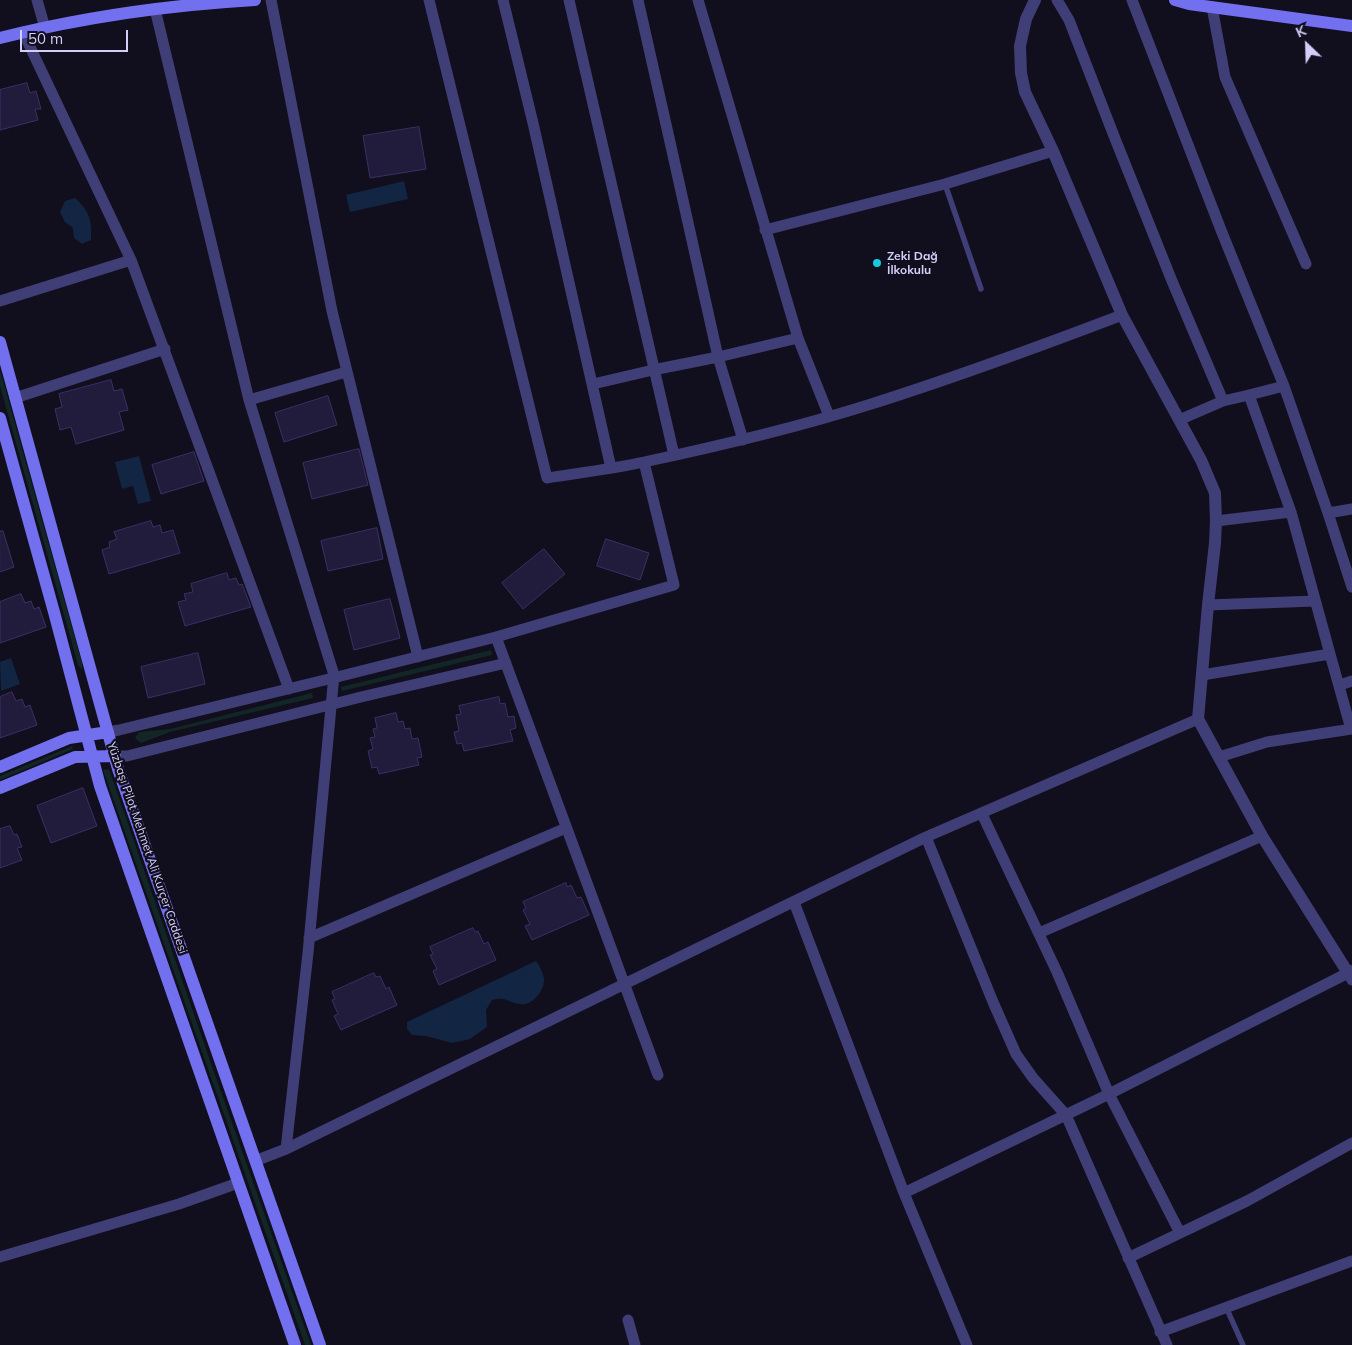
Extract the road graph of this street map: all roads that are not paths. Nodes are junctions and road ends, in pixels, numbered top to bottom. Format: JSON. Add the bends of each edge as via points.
{"nodes":[{"id":1,"x":37,"y":0,"type":"edge"},
{"id":2,"x":255,"y":0,"type":"edge"},
{"id":3,"x":271,"y":0,"type":"edge"},
{"id":4,"x":429,"y":0,"type":"edge"},
{"id":5,"x":503,"y":0,"type":"edge"},
{"id":6,"x":569,"y":0,"type":"edge"},
{"id":7,"x":638,"y":0,"type":"edge"},
{"id":8,"x":698,"y":0,"type":"edge"},
{"id":9,"x":1035,"y":0,"type":"edge"},
{"id":10,"x":1056,"y":0,"type":"edge"},
{"id":11,"x":1132,"y":0,"type":"edge"},
{"id":12,"x":1175,"y":0,"type":"edge"},
{"id":13,"x":1212,"y":7,"type":"junction"},
{"id":14,"x":154,"y":9,"type":"junction"},
{"id":15,"x":1352,"y":26,"type":"edge"},
{"id":16,"x":45,"y":28,"type":"junction"},
{"id":17,"x":23,"y":32,"type":"junction"},
{"id":18,"x":0,"y":38,"type":"edge"},
{"id":19,"x":1054,"y":151,"type":"junction"},
{"id":20,"x":945,"y":184,"type":"junction"},
{"id":21,"x":766,"y":230,"type":"junction"},
{"id":22,"x":131,"y":260,"type":"junction"},
{"id":23,"x":1306,"y":264,"type":"dead end"},
{"id":24,"x":981,"y":289,"type":"dead end"},
{"id":25,"x":0,"y":301,"type":"edge"},
{"id":26,"x":1122,"y":315,"type":"junction"},
{"id":27,"x":798,"y":338,"type":"junction"},
{"id":28,"x":0,"y":342,"type":"edge"},
{"id":29,"x":165,"y":349,"type":"junction"},
{"id":30,"x":718,"y":357,"type":"junction"},
{"id":31,"x":653,"y":370,"type":"junction"},
{"id":32,"x":346,"y":372,"type":"junction"},
{"id":33,"x":593,"y":384,"type":"junction"},
{"id":34,"x":1284,"y":386,"type":"junction"},
{"id":35,"x":1249,"y":395,"type":"junction"},
{"id":36,"x":15,"y":398,"type":"junction"},
{"id":37,"x":249,"y":400,"type":"junction"},
{"id":38,"x":1223,"y":401,"type":"junction"},
{"id":39,"x":829,"y":416,"type":"junction"},
{"id":40,"x":0,"y":418,"type":"edge"},
{"id":41,"x":1179,"y":420,"type":"junction"},
{"id":42,"x":743,"y":440,"type":"junction"},
{"id":43,"x":674,"y":455,"type":"junction"},
{"id":44,"x":644,"y":462,"type":"junction"},
{"id":45,"x":611,"y":468,"type":"junction"},
{"id":46,"x":1352,"y":509,"type":"edge"},
{"id":47,"x":1291,"y":512,"type":"junction"},
{"id":48,"x":1328,"y":513,"type":"junction"},
{"id":49,"x":1216,"y":521,"type":"junction"},
{"id":50,"x":1352,"y":587,"type":"edge"},
{"id":51,"x":1315,"y":601,"type":"junction"},
{"id":52,"x":1208,"y":606,"type":"junction"},
{"id":53,"x":496,"y":637,"type":"junction"},
{"id":54,"x":1330,"y":654,"type":"junction"},
{"id":55,"x":418,"y":657,"type":"junction"},
{"id":56,"x":506,"y":663,"type":"junction"},
{"id":57,"x":1202,"y":675,"type":"junction"},
{"id":58,"x":333,"y":678,"type":"junction"},
{"id":59,"x":1352,"y":681,"type":"edge"},
{"id":60,"x":1340,"y":686,"type":"junction"},
{"id":61,"x":289,"y":689,"type":"junction"},
{"id":62,"x":330,"y":705,"type":"junction"},
{"id":63,"x":1198,"y":719,"type":"junction"},
{"id":64,"x":1352,"y":729,"type":"edge"},
{"id":65,"x":108,"y":732,"type":"junction"},
{"id":66,"x":86,"y":735,"type":"junction"},
{"id":67,"x":115,"y":756,"type":"junction"},
{"id":68,"x":92,"y":757,"type":"junction"},
{"id":69,"x":1219,"y":757,"type":"junction"},
{"id":70,"x":0,"y":767,"type":"edge"},
{"id":71,"x":0,"y":788,"type":"edge"},
{"id":72,"x":982,"y":814,"type":"junction"},
{"id":73,"x":566,"y":828,"type":"junction"},
{"id":74,"x":1262,"y":836,"type":"junction"},
{"id":75,"x":926,"y":838,"type":"junction"},
{"id":76,"x":794,"y":902,"type":"junction"},
{"id":77,"x":1039,"y":933,"type":"junction"},
{"id":78,"x":308,"y":938,"type":"junction"},
{"id":79,"x":1350,"y":975,"type":"edge"},
{"id":80,"x":625,"y":984,"type":"junction"},
{"id":81,"x":658,"y":1075,"type":"dead end"},
{"id":82,"x":1109,"y":1094,"type":"junction"},
{"id":83,"x":1066,"y":1115,"type":"junction"},
{"id":84,"x":1352,"y":1143,"type":"edge"},
{"id":85,"x":286,"y":1149,"type":"junction"},
{"id":86,"x":255,"y":1161,"type":"junction"},
{"id":87,"x":238,"y":1183,"type":"junction"},
{"id":88,"x":904,"y":1193,"type":"junction"},
{"id":89,"x":1180,"y":1233,"type":"junction"},
{"id":90,"x":0,"y":1257,"type":"edge"},
{"id":91,"x":1128,"y":1258,"type":"junction"},
{"id":92,"x":1352,"y":1261,"type":"edge"},
{"id":93,"x":1226,"y":1307,"type":"junction"},
{"id":94,"x":628,"y":1320,"type":"dead end"},
{"id":95,"x":1160,"y":1332,"type":"junction"},
{"id":96,"x":295,"y":1345,"type":"edge"},
{"id":97,"x":320,"y":1345,"type":"edge"},
{"id":98,"x":635,"y":1345,"type":"edge"},
{"id":99,"x":967,"y":1345,"type":"edge"},
{"id":100,"x":1167,"y":1345,"type":"edge"},
{"id":101,"x":1243,"y":1345,"type":"edge"}],
"edges":[{"from":1,"to":16,"type":"street"},
{"from":2,"to":14,"type":"main road"},
{"from":3,"to":32,"type":"street"},
{"from":4,"to":45,"type":"street","via":[[547,478]]},
{"from":5,"to":33,"type":"street"},
{"from":6,"to":31,"type":"street"},
{"from":7,"to":30,"type":"street"},
{"from":8,"to":21,"type":"street"},
{"from":9,"to":19,"type":"street","via":[[1026,19],[1020,46],[1021,73],[1024,92]]},
{"from":10,"to":38,"type":"street","via":[[1070,20],[1150,227]]},
{"from":11,"to":34,"type":"street"},
{"from":12,"to":13,"type":"main road"},
{"from":13,"to":15,"type":"main road"},
{"from":13,"to":23,"type":"street","via":[[1225,77]]},
{"from":14,"to":16,"type":"main road"},
{"from":14,"to":37,"type":"street"},
{"from":16,"to":17,"type":"main road"},
{"from":17,"to":18,"type":"main road"},
{"from":17,"to":22,"type":"street"},
{"from":19,"to":20,"type":"street"},
{"from":19,"to":26,"type":"street"},
{"from":20,"to":21,"type":"street"},
{"from":20,"to":24,"type":"lane"},
{"from":21,"to":27,"type":"street"},
{"from":22,"to":25,"type":"street"},
{"from":22,"to":29,"type":"street"},
{"from":26,"to":39,"type":"street","via":[[1024,352]]},
{"from":26,"to":41,"type":"street"},
{"from":27,"to":30,"type":"street"},
{"from":27,"to":39,"type":"street"},
{"from":28,"to":36,"type":"main road","name":"Yüzbaşı Pilot Mehmet Ali Kurçer Caddesi"},
{"from":29,"to":36,"type":"street"},
{"from":29,"to":61,"type":"street"},
{"from":30,"to":31,"type":"street"},
{"from":30,"to":42,"type":"street"},
{"from":31,"to":33,"type":"street"},
{"from":31,"to":43,"type":"street"},
{"from":32,"to":37,"type":"street"},
{"from":32,"to":55,"type":"street"},
{"from":33,"to":45,"type":"street"},
{"from":34,"to":35,"type":"street"},
{"from":34,"to":48,"type":"street"},
{"from":35,"to":38,"type":"street"},
{"from":35,"to":47,"type":"street"},
{"from":36,"to":65,"type":"main road","name":"Yüzbaşı Pilot Mehmet Ali Kurçer Caddesi"},
{"from":37,"to":58,"type":"street"},
{"from":38,"to":41,"type":"street"},
{"from":39,"to":42,"type":"street"},
{"from":40,"to":66,"type":"main road","name":"Yüzbaşı Pilot Mehmet Ali Kurçer Caddesi"},
{"from":41,"to":49,"type":"street","via":[[1215,493]]},
{"from":42,"to":43,"type":"street"},
{"from":43,"to":44,"type":"street"},
{"from":44,"to":45,"type":"street"},
{"from":44,"to":53,"type":"street","via":[[674,585]]},
{"from":46,"to":48,"type":"street"},
{"from":47,"to":49,"type":"street"},
{"from":47,"to":51,"type":"street"},
{"from":48,"to":50,"type":"street"},
{"from":49,"to":52,"type":"street"},
{"from":51,"to":52,"type":"street"},
{"from":51,"to":54,"type":"street"},
{"from":52,"to":57,"type":"street"},
{"from":53,"to":55,"type":"street"},
{"from":53,"to":56,"type":"street"},
{"from":54,"to":57,"type":"street"},
{"from":54,"to":60,"type":"street"},
{"from":55,"to":58,"type":"street"},
{"from":56,"to":62,"type":"street"},
{"from":56,"to":73,"type":"street"},
{"from":57,"to":63,"type":"street"},
{"from":58,"to":61,"type":"street"},
{"from":58,"to":62,"type":"street"},
{"from":59,"to":60,"type":"street"},
{"from":60,"to":64,"type":"street"},
{"from":61,"to":65,"type":"street"},
{"from":62,"to":67,"type":"street","via":[[127,756]]},
{"from":62,"to":78,"type":"street"},
{"from":63,"to":69,"type":"street"},
{"from":63,"to":72,"type":"street"},
{"from":64,"to":69,"type":"street","via":[[1267,742]]},
{"from":65,"to":66,"type":"main road"},
{"from":65,"to":67,"type":"main road","name":"Yüzbaşı Pilot Mehmet Ali Kurçer Caddesi"},
{"from":66,"to":68,"type":"main road","name":"Yüzbaşı Pilot Mehmet Ali Kurçer Caddesi"},
{"from":66,"to":70,"type":"main road","via":[[69,738]]},
{"from":67,"to":68,"type":"main road"},
{"from":67,"to":86,"type":"main road","name":"Yüzbaşı Pilot Mehmet Ali Kurçer Caddesi"},
{"from":68,"to":71,"type":"main road","via":[[75,757]]},
{"from":68,"to":87,"type":"main road","name":"Yüzbaşı Pilot Mehmet Ali Kurçer Caddesi"},
{"from":69,"to":74,"type":"street"},
{"from":72,"to":75,"type":"street"},
{"from":72,"to":77,"type":"street"},
{"from":73,"to":78,"type":"street"},
{"from":73,"to":80,"type":"street"},
{"from":74,"to":77,"type":"street"},
{"from":74,"to":79,"type":"street"},
{"from":75,"to":76,"type":"street"},
{"from":75,"to":83,"type":"street","via":[[1016,1054]]},
{"from":76,"to":80,"type":"street"},
{"from":76,"to":88,"type":"street"},
{"from":77,"to":82,"type":"street"},
{"from":78,"to":85,"type":"street"},
{"from":79,"to":82,"type":"street"},
{"from":80,"to":81,"type":"street"},
{"from":80,"to":85,"type":"street"},
{"from":82,"to":83,"type":"street"},
{"from":82,"to":89,"type":"street"},
{"from":83,"to":88,"type":"street"},
{"from":83,"to":91,"type":"street"},
{"from":84,"to":89,"type":"street","via":[[1247,1201]]},
{"from":85,"to":86,"type":"street"},
{"from":86,"to":97,"type":"main road","name":"Yüzbaşı Pilot Mehmet Ali Kurçer Caddesi"},
{"from":87,"to":90,"type":"street","via":[[179,1204]]},
{"from":87,"to":96,"type":"main road","name":"Yüzbaşı Pilot Mehmet Ali Kurçer Caddesi"},
{"from":88,"to":99,"type":"street"},
{"from":89,"to":91,"type":"street"},
{"from":91,"to":95,"type":"street"},
{"from":92,"to":93,"type":"street"},
{"from":93,"to":95,"type":"street"},
{"from":93,"to":101,"type":"lane"},
{"from":94,"to":98,"type":"street"},
{"from":95,"to":100,"type":"street"}]}
